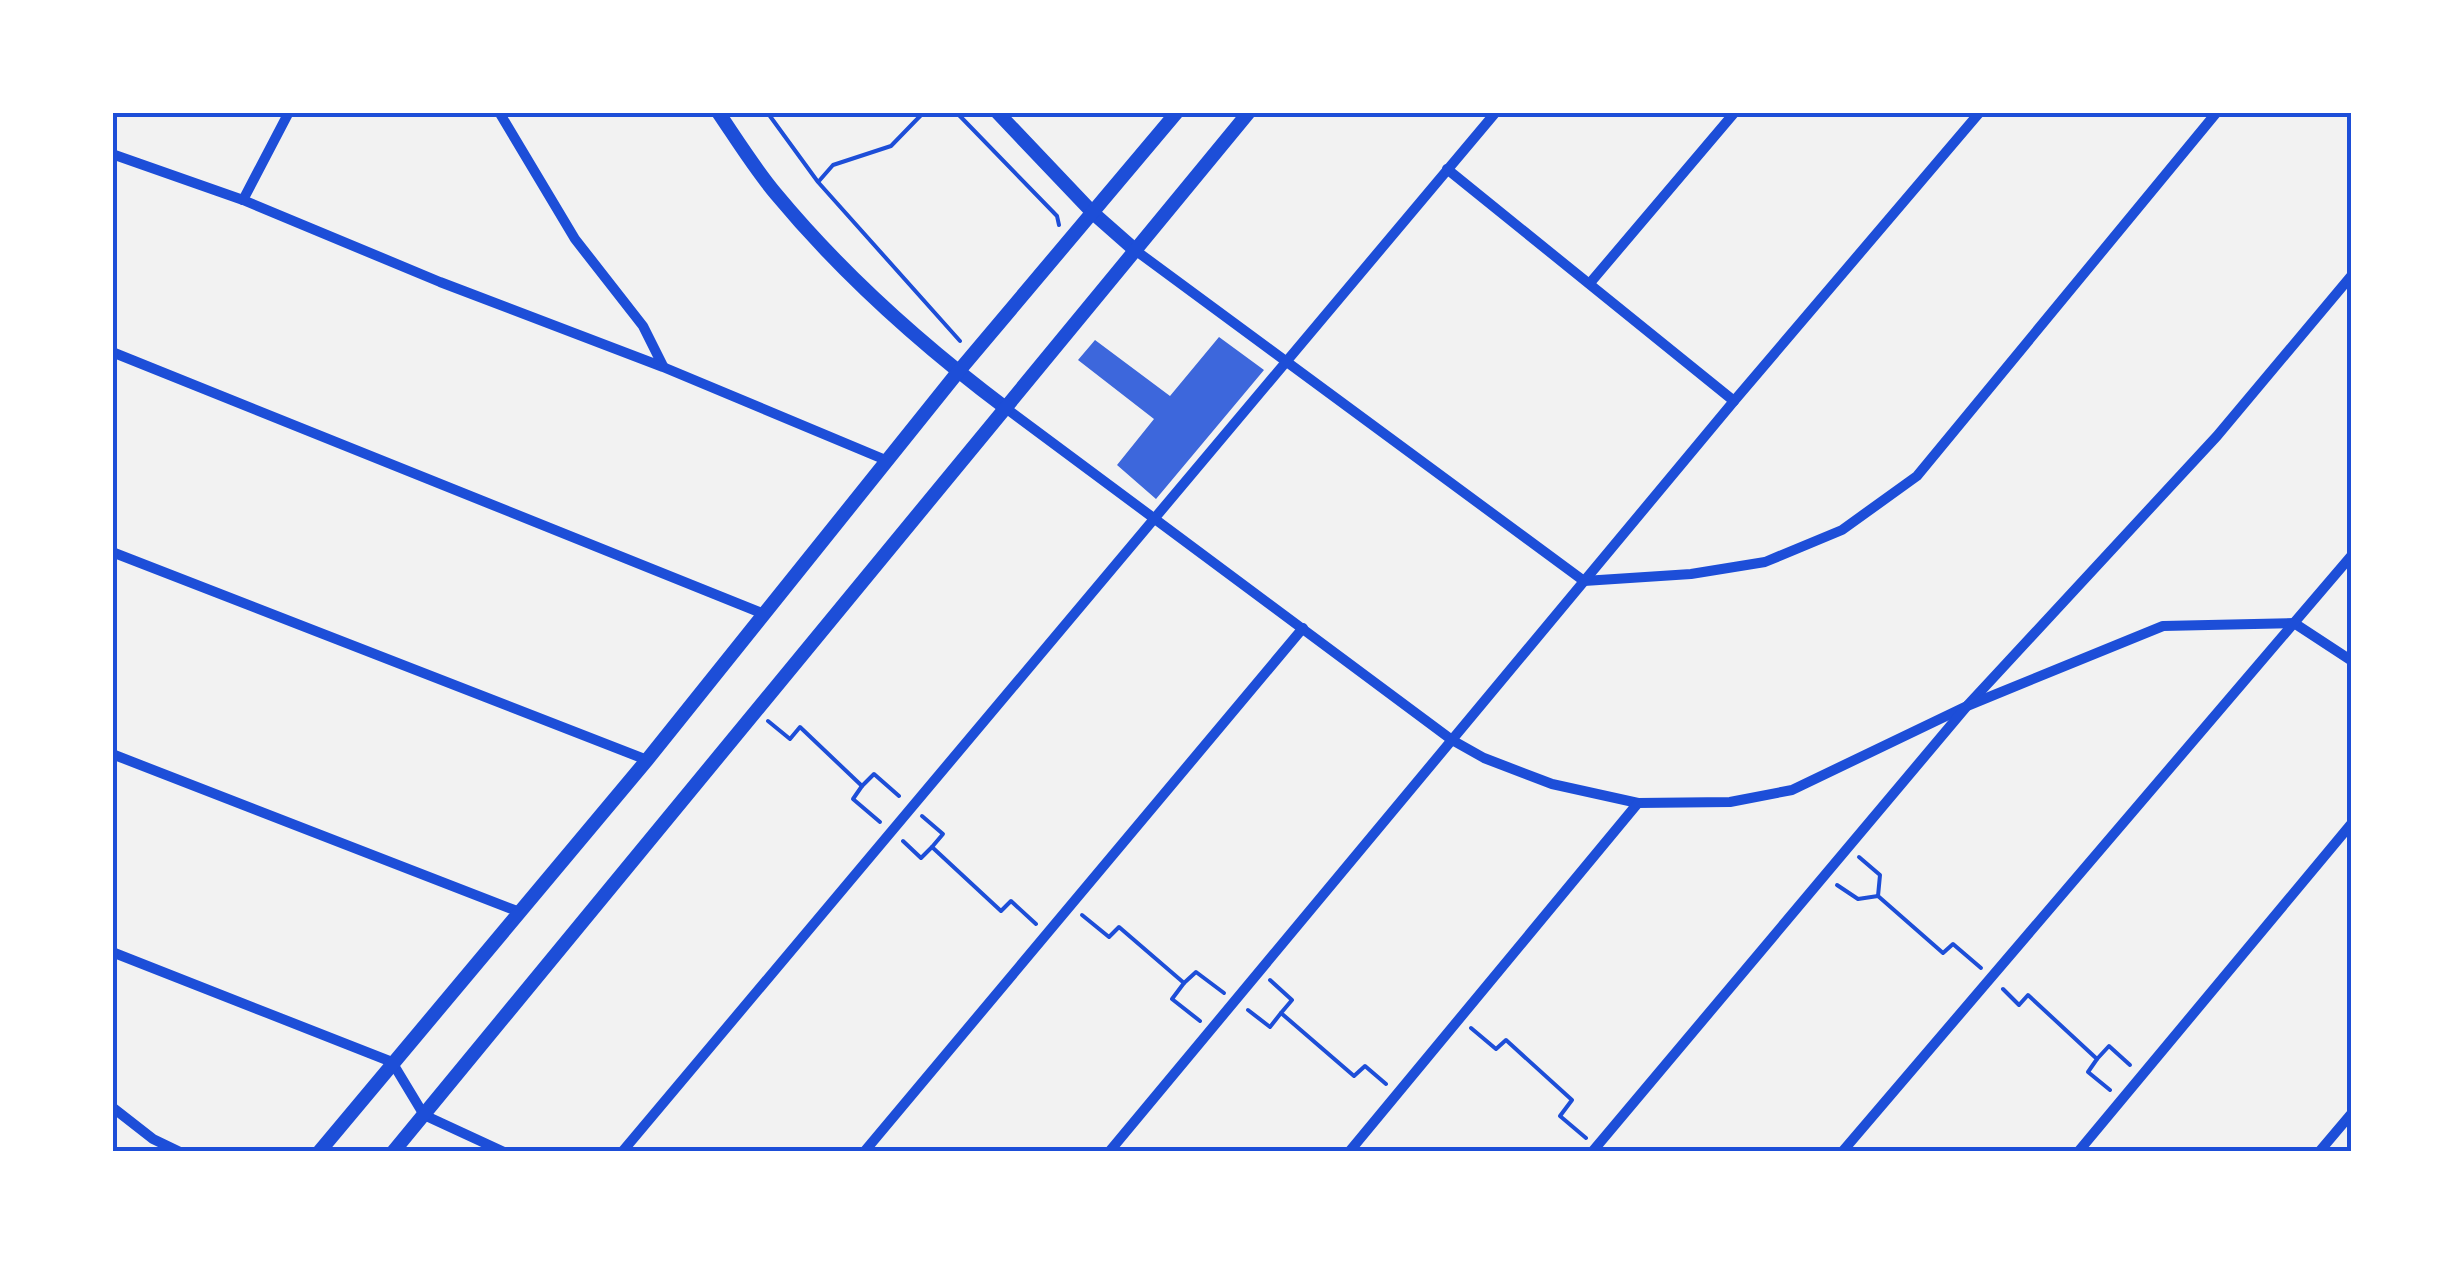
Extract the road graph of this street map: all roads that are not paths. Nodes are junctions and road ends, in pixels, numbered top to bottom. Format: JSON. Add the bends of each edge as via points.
{"nodes":[{"id":1,"x":290,"y":112,"type":"edge"},
{"id":2,"x":498,"y":112,"type":"edge"},
{"id":3,"x":718,"y":112,"type":"edge"},
{"id":4,"x":997,"y":112,"type":"edge"},
{"id":5,"x":1177,"y":112,"type":"edge"},
{"id":6,"x":1249,"y":112,"type":"edge"},
{"id":7,"x":1496,"y":112,"type":"edge"},
{"id":8,"x":1735,"y":112,"type":"edge"},
{"id":9,"x":1980,"y":112,"type":"edge"},
{"id":10,"x":2217,"y":112,"type":"edge"},
{"id":11,"x":112,"y":154,"type":"edge"},
{"id":12,"x":1447,"y":170,"type":"junction"},
{"id":13,"x":243,"y":200,"type":"junction"},
{"id":14,"x":1093,"y":212,"type":"junction"},
{"id":15,"x":1135,"y":250,"type":"junction"},
{"id":16,"x":2352,"y":275,"type":"edge"},
{"id":17,"x":1590,"y":283,"type":"junction"},
{"id":18,"x":112,"y":352,"type":"edge"},
{"id":19,"x":1287,"y":363,"type":"junction"},
{"id":20,"x":663,"y":367,"type":"junction"},
{"id":21,"x":958,"y":372,"type":"junction"},
{"id":22,"x":1734,"y":401,"type":"junction"},
{"id":23,"x":1008,"y":409,"type":"junction"},
{"id":24,"x":888,"y":461,"type":"junction"},
{"id":25,"x":1153,"y":518,"type":"junction"},
{"id":26,"x":112,"y":552,"type":"edge"},
{"id":27,"x":2352,"y":555,"type":"edge"},
{"id":28,"x":1584,"y":581,"type":"junction"},
{"id":29,"x":764,"y":614,"type":"junction"},
{"id":30,"x":2294,"y":623,"type":"junction"},
{"id":31,"x":1303,"y":628,"type":"junction"},
{"id":32,"x":2352,"y":661,"type":"edge"},
{"id":33,"x":1967,"y":706,"type":"junction"},
{"id":34,"x":1452,"y":740,"type":"junction"},
{"id":35,"x":112,"y":754,"type":"edge"},
{"id":36,"x":646,"y":760,"type":"junction"},
{"id":37,"x":1638,"y":803,"type":"junction"},
{"id":38,"x":2352,"y":823,"type":"edge"},
{"id":39,"x":518,"y":911,"type":"junction"},
{"id":40,"x":112,"y":952,"type":"edge"},
{"id":41,"x":392,"y":1062,"type":"junction"},
{"id":42,"x":112,"y":1107,"type":"edge"},
{"id":43,"x":2352,"y":1113,"type":"edge"},
{"id":44,"x":424,"y":1114,"type":"junction"},
{"id":45,"x":1594,"y":1149,"type":"edge"},
{"id":46,"x":180,"y":1152,"type":"edge"},
{"id":47,"x":318,"y":1152,"type":"edge"},
{"id":48,"x":393,"y":1152,"type":"edge"},
{"id":49,"x":504,"y":1152,"type":"edge"},
{"id":50,"x":622,"y":1152,"type":"edge"},
{"id":51,"x":864,"y":1152,"type":"edge"},
{"id":52,"x":1110,"y":1152,"type":"edge"},
{"id":53,"x":1349,"y":1152,"type":"edge"},
{"id":54,"x":1842,"y":1152,"type":"edge"},
{"id":55,"x":2078,"y":1152,"type":"edge"},
{"id":56,"x":2319,"y":1152,"type":"edge"}],
"edges":[{"from":1,"to":13,"type":"street"},
{"from":2,"to":20,"type":"street","via":[[575,239],[644,326]]},
{"from":3,"to":21,"type":"main road","via":[[775,193],[870,296]]},
{"from":4,"to":14,"type":"main road"},
{"from":5,"to":14,"type":"main road"},
{"from":6,"to":15,"type":"main road"},
{"from":7,"to":12,"type":"street"},
{"from":8,"to":17,"type":"street"},
{"from":9,"to":22,"type":"street"},
{"from":10,"to":28,"type":"street","via":[[1917,476],[1842,530],[1765,562]]},
{"from":11,"to":13,"type":"street"},
{"from":12,"to":17,"type":"street"},
{"from":12,"to":19,"type":"street"},
{"from":13,"to":20,"type":"street"},
{"from":14,"to":15,"type":"main road"},
{"from":14,"to":21,"type":"main road"},
{"from":15,"to":19,"type":"street"},
{"from":15,"to":23,"type":"main road"},
{"from":16,"to":33,"type":"street","via":[[2217,436]]},
{"from":17,"to":22,"type":"street"},
{"from":18,"to":29,"type":"street"},
{"from":19,"to":25,"type":"street"},
{"from":19,"to":28,"type":"street"},
{"from":20,"to":24,"type":"street"},
{"from":21,"to":23,"type":"main road"},
{"from":21,"to":24,"type":"main road"},
{"from":22,"to":28,"type":"street"},
{"from":23,"to":25,"type":"street"},
{"from":23,"to":44,"type":"main road"},
{"from":24,"to":29,"type":"main road"},
{"from":25,"to":31,"type":"street"},
{"from":25,"to":50,"type":"street"},
{"from":26,"to":36,"type":"street"},
{"from":27,"to":30,"type":"street"},
{"from":28,"to":34,"type":"street"},
{"from":29,"to":36,"type":"main road"},
{"from":30,"to":32,"type":"street"},
{"from":30,"to":33,"type":"street","via":[[2163,626]]},
{"from":30,"to":54,"type":"street"},
{"from":31,"to":34,"type":"street"},
{"from":31,"to":51,"type":"street"},
{"from":33,"to":37,"type":"street","via":[[1792,790],[1730,802]]},
{"from":33,"to":45,"type":"street"},
{"from":34,"to":37,"type":"street","via":[[1552,784]]},
{"from":34,"to":52,"type":"street"},
{"from":35,"to":39,"type":"street"},
{"from":36,"to":39,"type":"main road"},
{"from":37,"to":53,"type":"street"},
{"from":38,"to":55,"type":"street"},
{"from":39,"to":41,"type":"main road"},
{"from":40,"to":41,"type":"street"},
{"from":41,"to":44,"type":"street"},
{"from":41,"to":47,"type":"main road"},
{"from":42,"to":46,"type":"street"},
{"from":43,"to":56,"type":"street"},
{"from":44,"to":48,"type":"main road"},
{"from":44,"to":49,"type":"street"}]}
